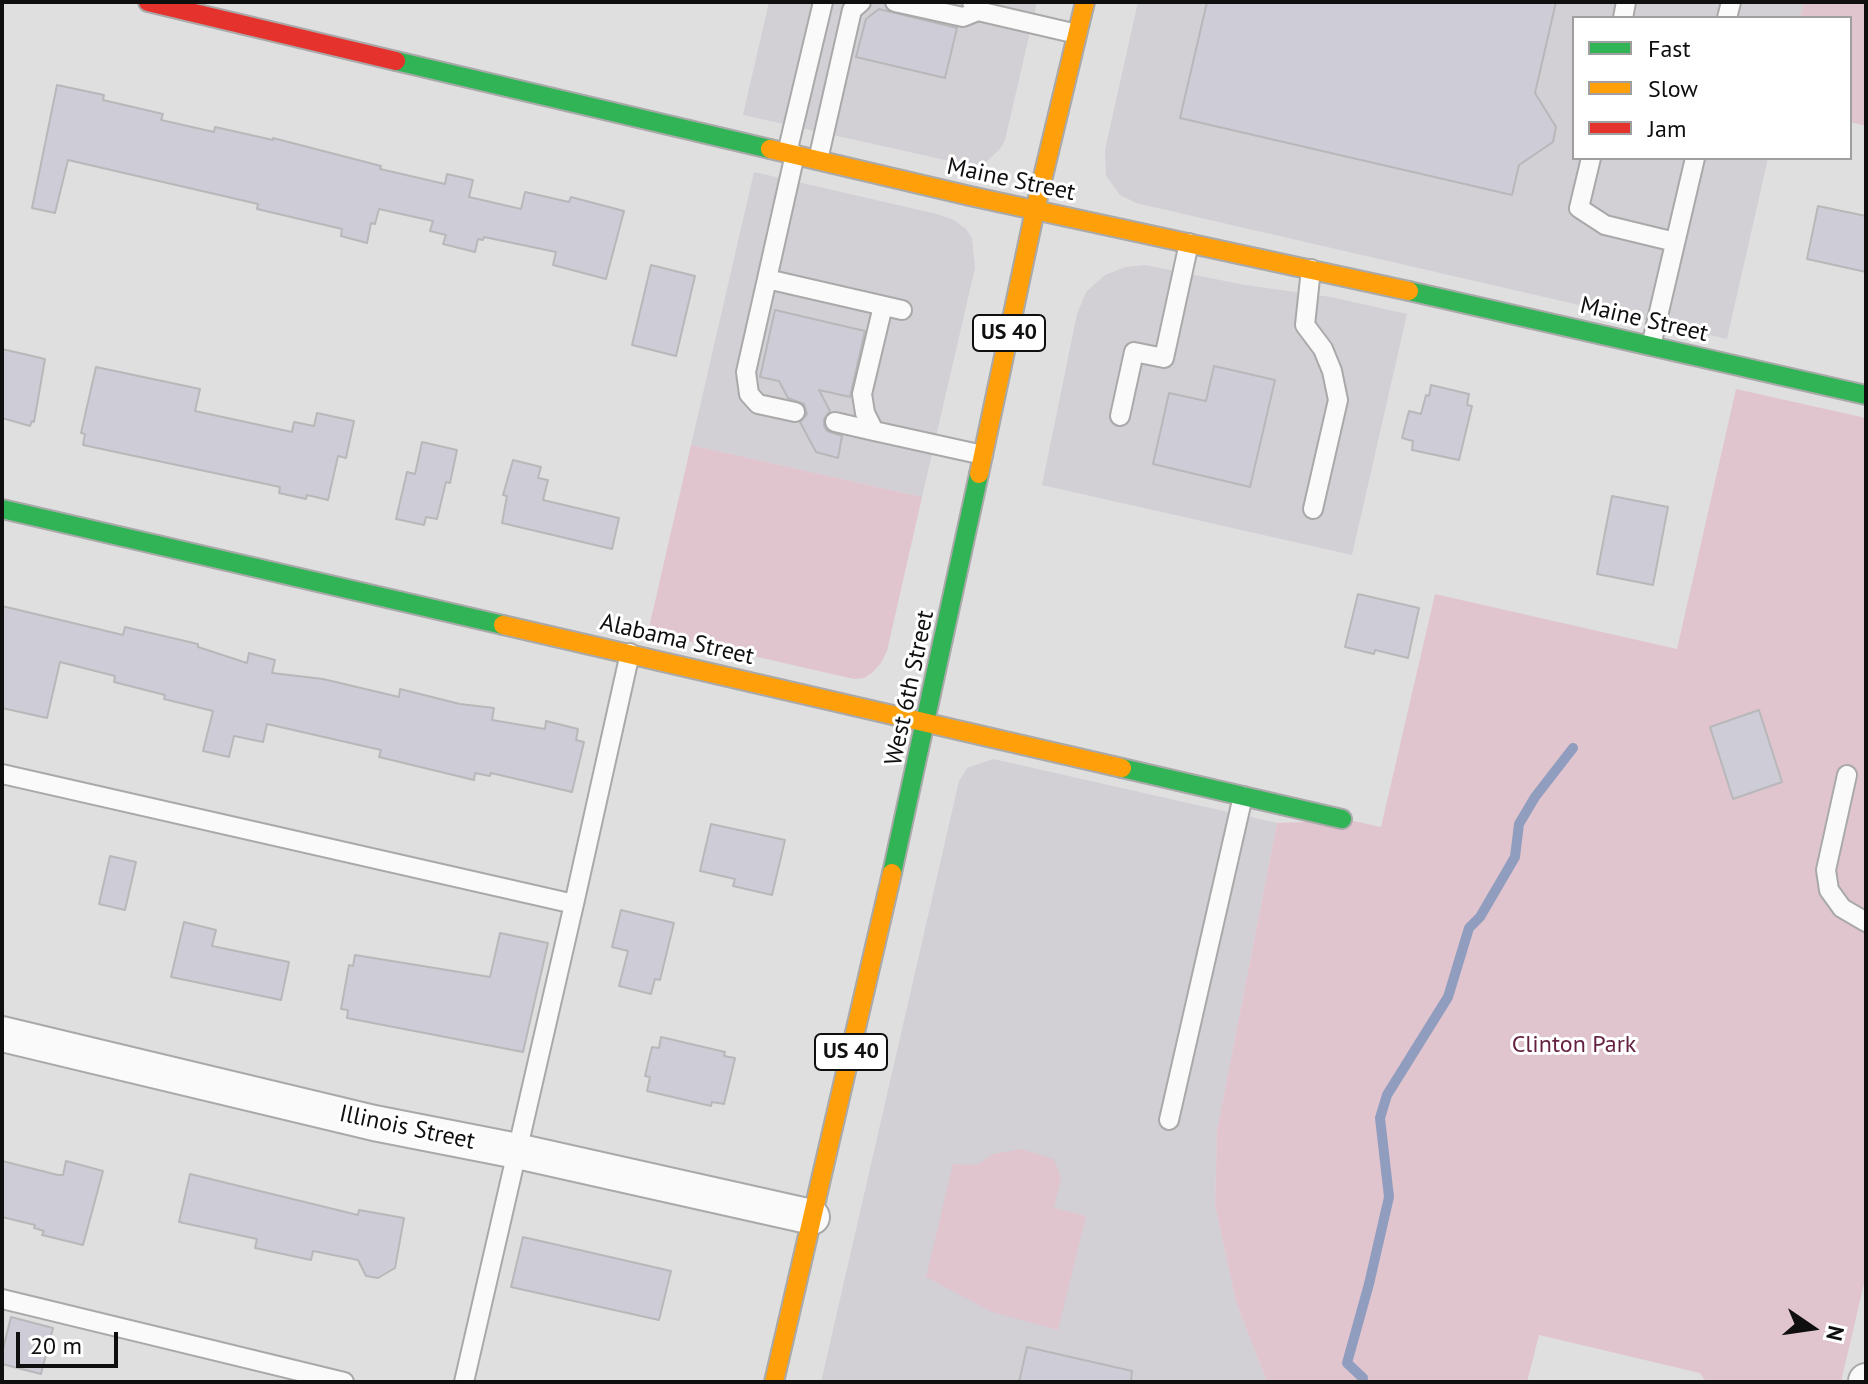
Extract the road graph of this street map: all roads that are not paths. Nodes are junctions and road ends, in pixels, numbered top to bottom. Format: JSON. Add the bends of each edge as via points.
{"nodes":[{"id":1,"x":148,"y":2,"type":"edge"},
{"id":2,"x":823,"y":2,"type":"edge"},
{"id":3,"x":861,"y":2,"type":"edge"},
{"id":4,"x":895,"y":2,"type":"edge"},
{"id":5,"x":1085,"y":2,"type":"edge"},
{"id":6,"x":975,"y":6,"type":"edge"},
{"id":7,"x":1077,"y":34,"type":"junction"},
{"id":8,"x":791,"y":154,"type":"junction"},
{"id":9,"x":818,"y":160,"type":"junction"},
{"id":10,"x":1591,"y":160,"type":"edge"},
{"id":11,"x":1695,"y":160,"type":"edge"},
{"id":12,"x":1035,"y":210,"type":"junction"},
{"id":13,"x":1675,"y":242,"type":"junction"},
{"id":14,"x":1189,"y":243,"type":"junction"},
{"id":15,"x":1311,"y":269,"type":"junction"},
{"id":16,"x":767,"y":279,"type":"junction"},
{"id":17,"x":1651,"y":346,"type":"junction"},
{"id":18,"x":1866,"y":395,"type":"edge"},
{"id":19,"x":795,"y":412,"type":"dead end"},
{"id":20,"x":1120,"y":416,"type":"dead end"},
{"id":21,"x":835,"y":422,"type":"dead end"},
{"id":22,"x":874,"y":431,"type":"junction"},
{"id":23,"x":983,"y":455,"type":"junction"},
{"id":24,"x":2,"y":509,"type":"edge"},
{"id":25,"x":1313,"y":509,"type":"dead end"},
{"id":26,"x":630,"y":653,"type":"junction"},
{"id":27,"x":927,"y":723,"type":"junction"},
{"id":28,"x":2,"y":774,"type":"edge"},
{"id":29,"x":1847,"y":775,"type":"dead end"},
{"id":30,"x":1243,"y":796,"type":"junction"},
{"id":31,"x":1342,"y":819,"type":"dead end"},
{"id":32,"x":574,"y":904,"type":"junction"},
{"id":33,"x":1866,"y":922,"type":"edge"},
{"id":34,"x":2,"y":1034,"type":"edge"},
{"id":35,"x":1169,"y":1120,"type":"dead end"},
{"id":36,"x":517,"y":1151,"type":"junction"},
{"id":37,"x":812,"y":1217,"type":"junction"},
{"id":38,"x":2,"y":1299,"type":"edge"},
{"id":39,"x":344,"y":1382,"type":"edge"},
{"id":40,"x":464,"y":1382,"type":"edge"},
{"id":41,"x":774,"y":1382,"type":"edge"}],
"edges":[{"from":1,"to":8,"type":"main road","name":"Maine Street"},
{"from":2,"to":8,"type":"lane"},
{"from":3,"to":9,"type":"lane","via":[[852,10]]},
{"from":4,"to":6,"type":"lane","via":[[963,17]]},
{"from":5,"to":7,"type":"main road","name":"West 6th Street","number":"US 40"},
{"from":6,"to":7,"type":"lane"},
{"from":7,"to":12,"type":"main road","name":"West 6th Street","number":"US 40"},
{"from":8,"to":9,"type":"main road","name":"Maine Street"},
{"from":8,"to":16,"type":"lane"},
{"from":9,"to":12,"type":"main road","name":"Maine Street"},
{"from":10,"to":13,"type":"lane","via":[[1579,208],[1605,225]]},
{"from":11,"to":13,"type":"lane"},
{"from":12,"to":14,"type":"main road","name":"Maine Street"},
{"from":12,"to":23,"type":"main road","name":"West 6th Street","number":"US 40"},
{"from":13,"to":17,"type":"lane"},
{"from":14,"to":15,"type":"main road","name":"Maine Street"},
{"from":14,"to":20,"type":"lane","via":[[1164,358],[1134,352]]},
{"from":15,"to":17,"type":"main road","name":"Maine Street"},
{"from":15,"to":25,"type":"lane","via":[[1305,325],[1323,349],[1338,400]]},
{"from":16,"to":19,"type":"lane","via":[[746,372],[749,394],[758,404]]},
{"from":16,"to":22,"type":"lane","via":[[892,308],[862,394]]},
{"from":17,"to":18,"type":"main road","name":"Maine Street"},
{"from":21,"to":22,"type":"lane"},
{"from":22,"to":23,"type":"lane"},
{"from":23,"to":27,"type":"main road","name":"West 6th Street","number":"US 40"},
{"from":24,"to":26,"type":"main road","name":"Alabama Street"},
{"from":26,"to":27,"type":"main road","name":"Alabama Street"},
{"from":26,"to":32,"type":"lane"},
{"from":27,"to":30,"type":"main road","name":"Alabama Street"},
{"from":27,"to":37,"type":"main road","name":"West 6th Street","number":"US 40"},
{"from":28,"to":32,"type":"lane"},
{"from":29,"to":33,"type":"lane","via":[[1826,870],[1829,890],[1842,908]]},
{"from":30,"to":31,"type":"main road","name":"Alabama Street"},
{"from":30,"to":35,"type":"lane"},
{"from":32,"to":36,"type":"lane"},
{"from":34,"to":36,"type":"street","name":"Illinois Street","via":[[374,1123]]},
{"from":36,"to":37,"type":"street","name":"Illinois Street"},
{"from":36,"to":40,"type":"lane"},
{"from":37,"to":41,"type":"main road","name":"West 6th Street","number":"US 40"},
{"from":38,"to":39,"type":"lane"}]}
